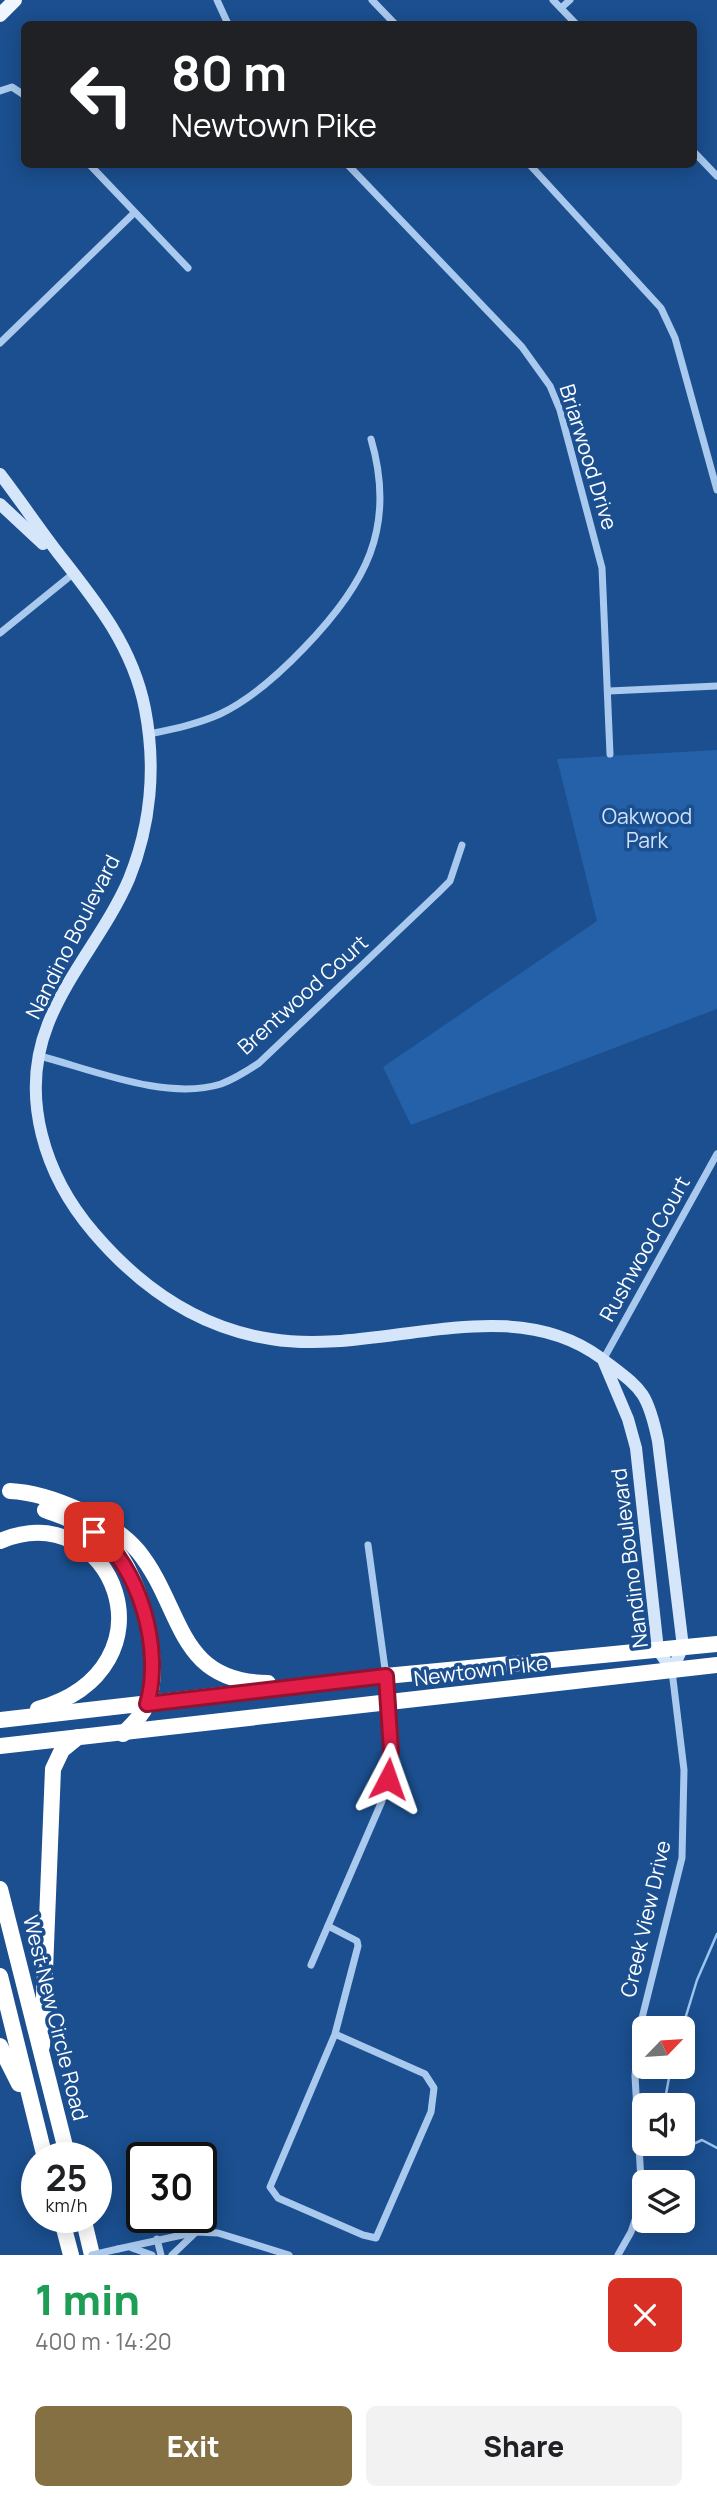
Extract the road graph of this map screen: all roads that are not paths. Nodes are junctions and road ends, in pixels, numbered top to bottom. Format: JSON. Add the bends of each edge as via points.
{"nodes":[{"id":1,"x":15,"y":0,"type":"edge"},
{"id":2,"x":216,"y":0,"type":"edge"},
{"id":3,"x":372,"y":0,"type":"edge"},
{"id":4,"x":553,"y":0,"type":"edge"},
{"id":5,"x":569,"y":0,"type":"edge"},
{"id":6,"x":561,"y":8,"type":"junction"},
{"id":7,"x":0,"y":15,"type":"edge"},
{"id":8,"x":226,"y":21,"type":"edge"},
{"id":9,"x":393,"y":21,"type":"edge"},
{"id":10,"x":573,"y":21,"type":"edge"},
{"id":11,"x":0,"y":91,"type":"edge"},
{"id":12,"x":21,"y":94,"type":"edge"},
{"id":13,"x":697,"y":155,"type":"edge"},
{"id":14,"x":93,"y":168,"type":"edge"},
{"id":15,"x":352,"y":168,"type":"edge"},
{"id":16,"x":533,"y":168,"type":"edge"},
{"id":17,"x":717,"y":176,"type":"edge"},
{"id":18,"x":134,"y":213,"type":"junction"},
{"id":19,"x":188,"y":268,"type":"dead end"},
{"id":20,"x":0,"y":344,"type":"edge"},
{"id":21,"x":370,"y":439,"type":"dead end"},
{"id":22,"x":0,"y":474,"type":"edge"},
{"id":23,"x":717,"y":490,"type":"edge"},
{"id":24,"x":0,"y":504,"type":"edge"},
{"id":25,"x":33,"y":527,"type":"junction"},
{"id":26,"x":74,"y":573,"type":"junction"},
{"id":27,"x":0,"y":633,"type":"edge"},
{"id":28,"x":717,"y":686,"type":"edge"},
{"id":29,"x":609,"y":691,"type":"junction"},
{"id":30,"x":149,"y":734,"type":"junction"},
{"id":31,"x":610,"y":754,"type":"dead end"},
{"id":32,"x":462,"y":845,"type":"dead end"},
{"id":33,"x":40,"y":1056,"type":"junction"},
{"id":34,"x":717,"y":1154,"type":"edge"},
{"id":35,"x":603,"y":1360,"type":"junction"},
{"id":36,"x":5,"y":1489,"type":"edge"},
{"id":37,"x":0,"y":1541,"type":"edge"},
{"id":38,"x":368,"y":1545,"type":"dead end"},
{"id":39,"x":717,"y":1644,"type":"edge"},
{"id":40,"x":683,"y":1647,"type":"junction"},
{"id":41,"x":658,"y":1650,"type":"junction"},
{"id":42,"x":717,"y":1665,"type":"edge"},
{"id":43,"x":672,"y":1670,"type":"junction"},
{"id":44,"x":386,"y":1676,"type":"junction"},
{"id":45,"x":335,"y":1683,"type":"junction"},
{"id":46,"x":388,"y":1703,"type":"junction"},
{"id":47,"x":147,"y":1704,"type":"junction"},
{"id":48,"x":1,"y":1720,"type":"edge"},
{"id":49,"x":123,"y":1734,"type":"junction"},
{"id":50,"x":78,"y":1737,"type":"junction"},
{"id":51,"x":4,"y":1745,"type":"edge"},
{"id":52,"x":0,"y":1889,"type":"edge"},
{"id":53,"x":328,"y":1926,"type":"junction"},
{"id":54,"x":311,"y":1965,"type":"dead end"},
{"id":55,"x":0,"y":1976,"type":"edge"},
{"id":56,"x":335,"y":2034,"type":"junction"},
{"id":57,"x":0,"y":2046,"type":"edge"},
{"id":58,"x":42,"y":2046,"type":"junction"},
{"id":59,"x":32,"y":2109,"type":"junction"},
{"id":60,"x":41,"y":2142,"type":"edge"},
{"id":61,"x":64,"y":2142,"type":"edge"},
{"id":62,"x":65,"y":2233,"type":"edge"},
{"id":63,"x":87,"y":2233,"type":"edge"},
{"id":64,"x":191,"y":2233,"type":"edge"},
{"id":65,"x":196,"y":2233,"type":"edge"},
{"id":66,"x":217,"y":2233,"type":"edge"},
{"id":67,"x":157,"y":2239,"type":"junction"},
{"id":68,"x":118,"y":2249,"type":"junction"},
{"id":69,"x":71,"y":2255,"type":"edge"},
{"id":70,"x":92,"y":2255,"type":"edge"},
{"id":71,"x":152,"y":2255,"type":"edge"},
{"id":72,"x":160,"y":2255,"type":"edge"},
{"id":73,"x":172,"y":2255,"type":"edge"},
{"id":74,"x":289,"y":2255,"type":"edge"},
{"id":75,"x":618,"y":2255,"type":"edge"}],
"edges":[{"from":1,"to":7,"type":"main road"},
{"from":2,"to":8,"type":"street"},
{"from":3,"to":9,"type":"street"},
{"from":4,"to":6,"type":"street"},
{"from":5,"to":6,"type":"street"},
{"from":6,"to":10,"type":"street"},
{"from":11,"to":12,"type":"street","via":[[12,87]]},
{"from":13,"to":17,"type":"street"},
{"from":14,"to":18,"type":"street"},
{"from":15,"to":29,"type":"street","name":"Briarwood Drive","via":[[522,347],[550,386],[603,568]]},
{"from":16,"to":23,"type":"street","via":[[661,307],[675,338]]},
{"from":18,"to":19,"type":"street"},
{"from":18,"to":20,"type":"street"},
{"from":21,"to":30,"type":"street","via":[[381,486],[380,514],[370,557],[348,599],[291,662],[243,702],[206,719]]},
{"from":22,"to":25,"type":"street","name":"Nandino Boulevard"},
{"from":24,"to":25,"type":"street","name":"Nandino Boulevard"},
{"from":25,"to":26,"type":"street","name":"Nandino Boulevard"},
{"from":26,"to":27,"type":"street"},
{"from":26,"to":30,"type":"street","name":"Nandino Boulevard","via":[[101,606],[131,661]]},
{"from":28,"to":29,"type":"street"},
{"from":29,"to":31,"type":"street","name":"Briarwood Drive"},
{"from":30,"to":33,"type":"street","name":"Nandino Boulevard","via":[[150,791],[136,858],[118,901],[49,1021]]},
{"from":32,"to":33,"type":"street","name":"Brentwood Court","via":[[450,881],[266,1057],[238,1076],[202,1088],[158,1087]]},
{"from":33,"to":35,"type":"street","name":"Nandino Boulevard","via":[[39,1126],[61,1188],[122,1263],[178,1307],[230,1329],[306,1342],[527,1327],[575,1341]]},
{"from":34,"to":35,"type":"street","name":"Rushwood Court"},
{"from":35,"to":40,"type":"street","name":"Nandino Boulevard","via":[[636,1384],[654,1422]]},
{"from":35,"to":41,"type":"street","name":"Nandino Boulevard","via":[[636,1448]]},
{"from":36,"to":45,"type":"highway","via":[[83,1513],[110,1526],[130,1543],[197,1656],[212,1671],[249,1682]]},
{"from":36,"to":47,"type":"highway","via":[[94,1532],[123,1559],[151,1649],[153,1679]]},
{"from":37,"to":48,"type":"highway","via":[[38,1533],[77,1544],[108,1575],[120,1619],[109,1661],[86,1687],[53,1704]]},
{"from":38,"to":44,"type":"street"},
{"from":39,"to":40,"type":"highway","name":"Newtown Pike"},
{"from":40,"to":41,"type":"highway","name":"Newtown Pike"},
{"from":40,"to":43,"type":"street","name":"Nandino Boulevard"},
{"from":41,"to":43,"type":"street","name":"Nandino Boulevard"},
{"from":41,"to":44,"type":"highway","name":"Newtown Pike"},
{"from":42,"to":43,"type":"highway","name":"Newtown Pike"},
{"from":43,"to":46,"type":"highway","name":"Newtown Pike"},
{"from":43,"to":75,"type":"street","name":"Creek View Drive","via":[[684,1770],[682,1858],[639,2030],[635,2076],[642,2199]]},
{"from":44,"to":45,"type":"highway","name":"Newtown Pike"},
{"from":44,"to":46,"type":"street"},
{"from":45,"to":47,"type":"highway","name":"Newtown Pike"},
{"from":46,"to":49,"type":"highway","name":"Newtown Pike"},
{"from":46,"to":53,"type":"street","via":[[388,1782]]},
{"from":47,"to":48,"type":"highway","name":"Newtown Pike"},
{"from":47,"to":49,"type":"highway"},
{"from":49,"to":50,"type":"highway","name":"Newtown Pike"},
{"from":50,"to":51,"type":"highway","name":"Newtown Pike"},
{"from":50,"to":58,"type":"highway","via":[[62,1750],[53,1769]]},
{"from":52,"to":58,"type":"highway","name":"West New Circle Road"},
{"from":53,"to":54,"type":"street"},
{"from":53,"to":56,"type":"street","via":[[357,1941],[358,1946]]},
{"from":55,"to":59,"type":"highway","name":"West New Circle Road"},
{"from":56,"to":56,"type":"street","via":[[425,2074],[434,2088],[431,2112],[376,2238],[278,2198],[270,2187]]},
{"from":57,"to":59,"type":"highway"},
{"from":58,"to":61,"type":"highway","name":"West New Circle Road"},
{"from":59,"to":60,"type":"highway","name":"West New Circle Road"},
{"from":62,"to":69,"type":"highway"},
{"from":63,"to":70,"type":"highway"},
{"from":64,"to":67,"type":"street"},
{"from":65,"to":73,"type":"street"},
{"from":66,"to":74,"type":"street"},
{"from":67,"to":68,"type":"street"},
{"from":67,"to":72,"type":"street"},
{"from":68,"to":70,"type":"street","bridge":true},
{"from":68,"to":71,"type":"street","via":[[135,2247]]}]}
